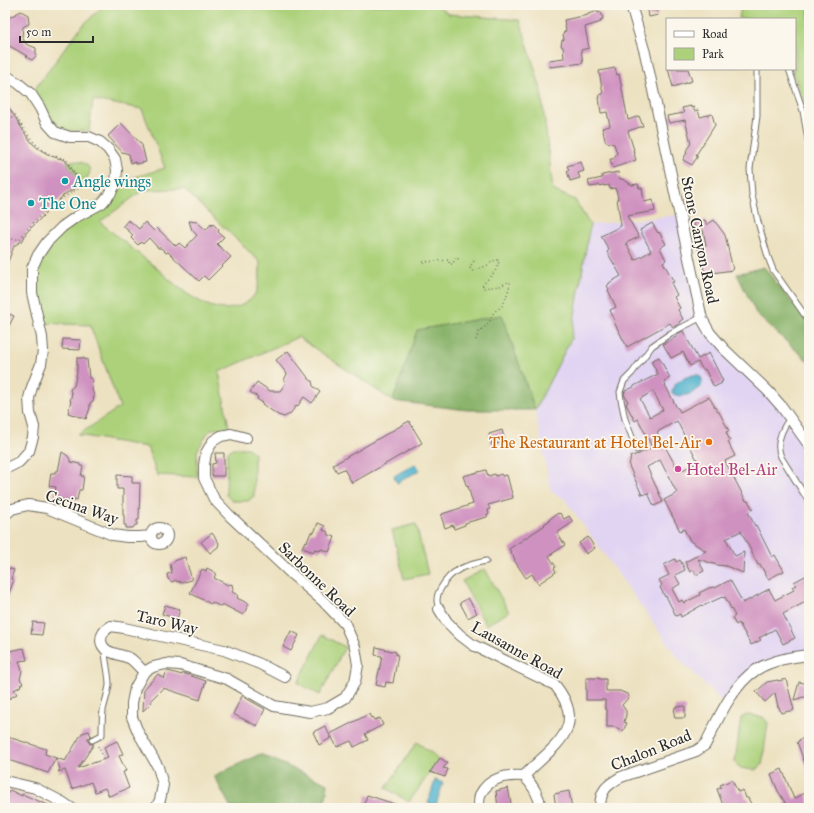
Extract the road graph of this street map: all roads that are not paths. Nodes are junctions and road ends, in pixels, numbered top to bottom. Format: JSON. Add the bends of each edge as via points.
{"nodes":[{"id":1,"x":631,"y":5,"type":"edge"},
{"id":2,"x":757,"y":70,"type":"edge"},
{"id":3,"x":789,"y":70,"type":"edge"},
{"id":4,"x":5,"y":75,"type":"edge"},
{"id":5,"x":808,"y":140,"type":"dead end"},
{"id":6,"x":702,"y":317,"type":"junction"},
{"id":7,"x":809,"y":321,"type":"edge"},
{"id":8,"x":790,"y":418,"type":"junction"},
{"id":9,"x":246,"y":438,"type":"dead end"},
{"id":10,"x":807,"y":438,"type":"edge"},
{"id":11,"x":636,"y":450,"type":"dead end"},
{"id":12,"x":5,"y":469,"type":"edge"},
{"id":13,"x":808,"y":500,"type":"edge"},
{"id":14,"x":5,"y":515,"type":"edge"},
{"id":15,"x":151,"y":536,"type":"dead end"},
{"id":16,"x":486,"y":561,"type":"dead end"},
{"id":17,"x":439,"y":609,"type":"joint"},
{"id":18,"x":105,"y":650,"type":"junction"},
{"id":19,"x":809,"y":655,"type":"edge"},
{"id":20,"x":144,"y":672,"type":"junction"},
{"id":21,"x":285,"y":676,"type":"dead end"},
{"id":22,"x":94,"y":739,"type":"road end"},
{"id":23,"x":524,"y":776,"type":"junction"},
{"id":24,"x":5,"y":781,"type":"edge"},
{"id":25,"x":71,"y":808,"type":"edge"},
{"id":26,"x":156,"y":808,"type":"edge"},
{"id":27,"x":478,"y":808,"type":"edge"},
{"id":28,"x":541,"y":808,"type":"edge"},
{"id":29,"x":600,"y":808,"type":"edge"}],
"edges":[{"from":1,"to":6,"type":"street","name":"Stone Canyon Road","via":[[644,53]]},
{"from":2,"to":7,"type":"lane","via":[[757,116],[750,168],[752,195],[773,270]]},
{"from":3,"to":5,"type":"lane","via":[[803,111]]},
{"from":4,"to":12,"type":"street","via":[[31,94],[55,132],[70,137],[89,138],[100,142],[108,149],[115,158],[116,183],[102,203],[76,217],[47,242],[32,268],[32,293],[43,352],[29,398],[34,427],[33,437],[29,451],[18,462]]},
{"from":6,"to":8,"type":"street","name":"Stone Canyon Road","via":[[710,333],[768,391]]},
{"from":6,"to":11,"type":"lane","via":[[652,346],[624,381],[620,392],[621,400]]},
{"from":8,"to":10,"type":"street","name":"Stone Canyon Road"},
{"from":8,"to":13,"type":"lane","via":[[778,441],[779,453]]},
{"from":9,"to":20,"type":"street","name":"Sarbonne Road","via":[[231,434],[213,441],[206,453],[204,478],[214,499],[230,516],[345,624],[358,665],[355,682],[344,698],[328,708],[310,712],[274,706],[227,679],[180,665],[166,664]]},
{"from":14,"to":15,"type":"street","name":"Cecina Way","via":[[12,509],[28,506],[47,508],[113,535]]},
{"from":16,"to":17,"type":"lane","via":[[469,564],[444,581],[437,600]]},
{"from":17,"to":23,"type":"street","name":"Lausanne Road","via":[[447,622],[473,645],[555,685],[564,698],[569,714],[565,734]]},
{"from":18,"to":20,"type":"street","via":[[130,659]]},
{"from":18,"to":21,"type":"street","name":"Taro Way","via":[[101,637],[104,630],[111,626],[224,650]]},
{"from":18,"to":22,"type":"lane","via":[[109,685],[103,712],[102,735]]},
{"from":19,"to":29,"type":"street","name":"Chalon Road","via":[[783,659],[755,670],[735,690],[705,745],[696,751],[610,783],[602,792]]},
{"from":20,"to":26,"type":"street","via":[[135,688],[132,717],[158,767],[163,785]]},
{"from":23,"to":27,"type":"street","via":[[510,775],[496,779],[486,786],[480,796]]},
{"from":23,"to":28,"type":"street","via":[[536,792]]},
{"from":24,"to":25,"type":"street","via":[[35,788]]}]}
